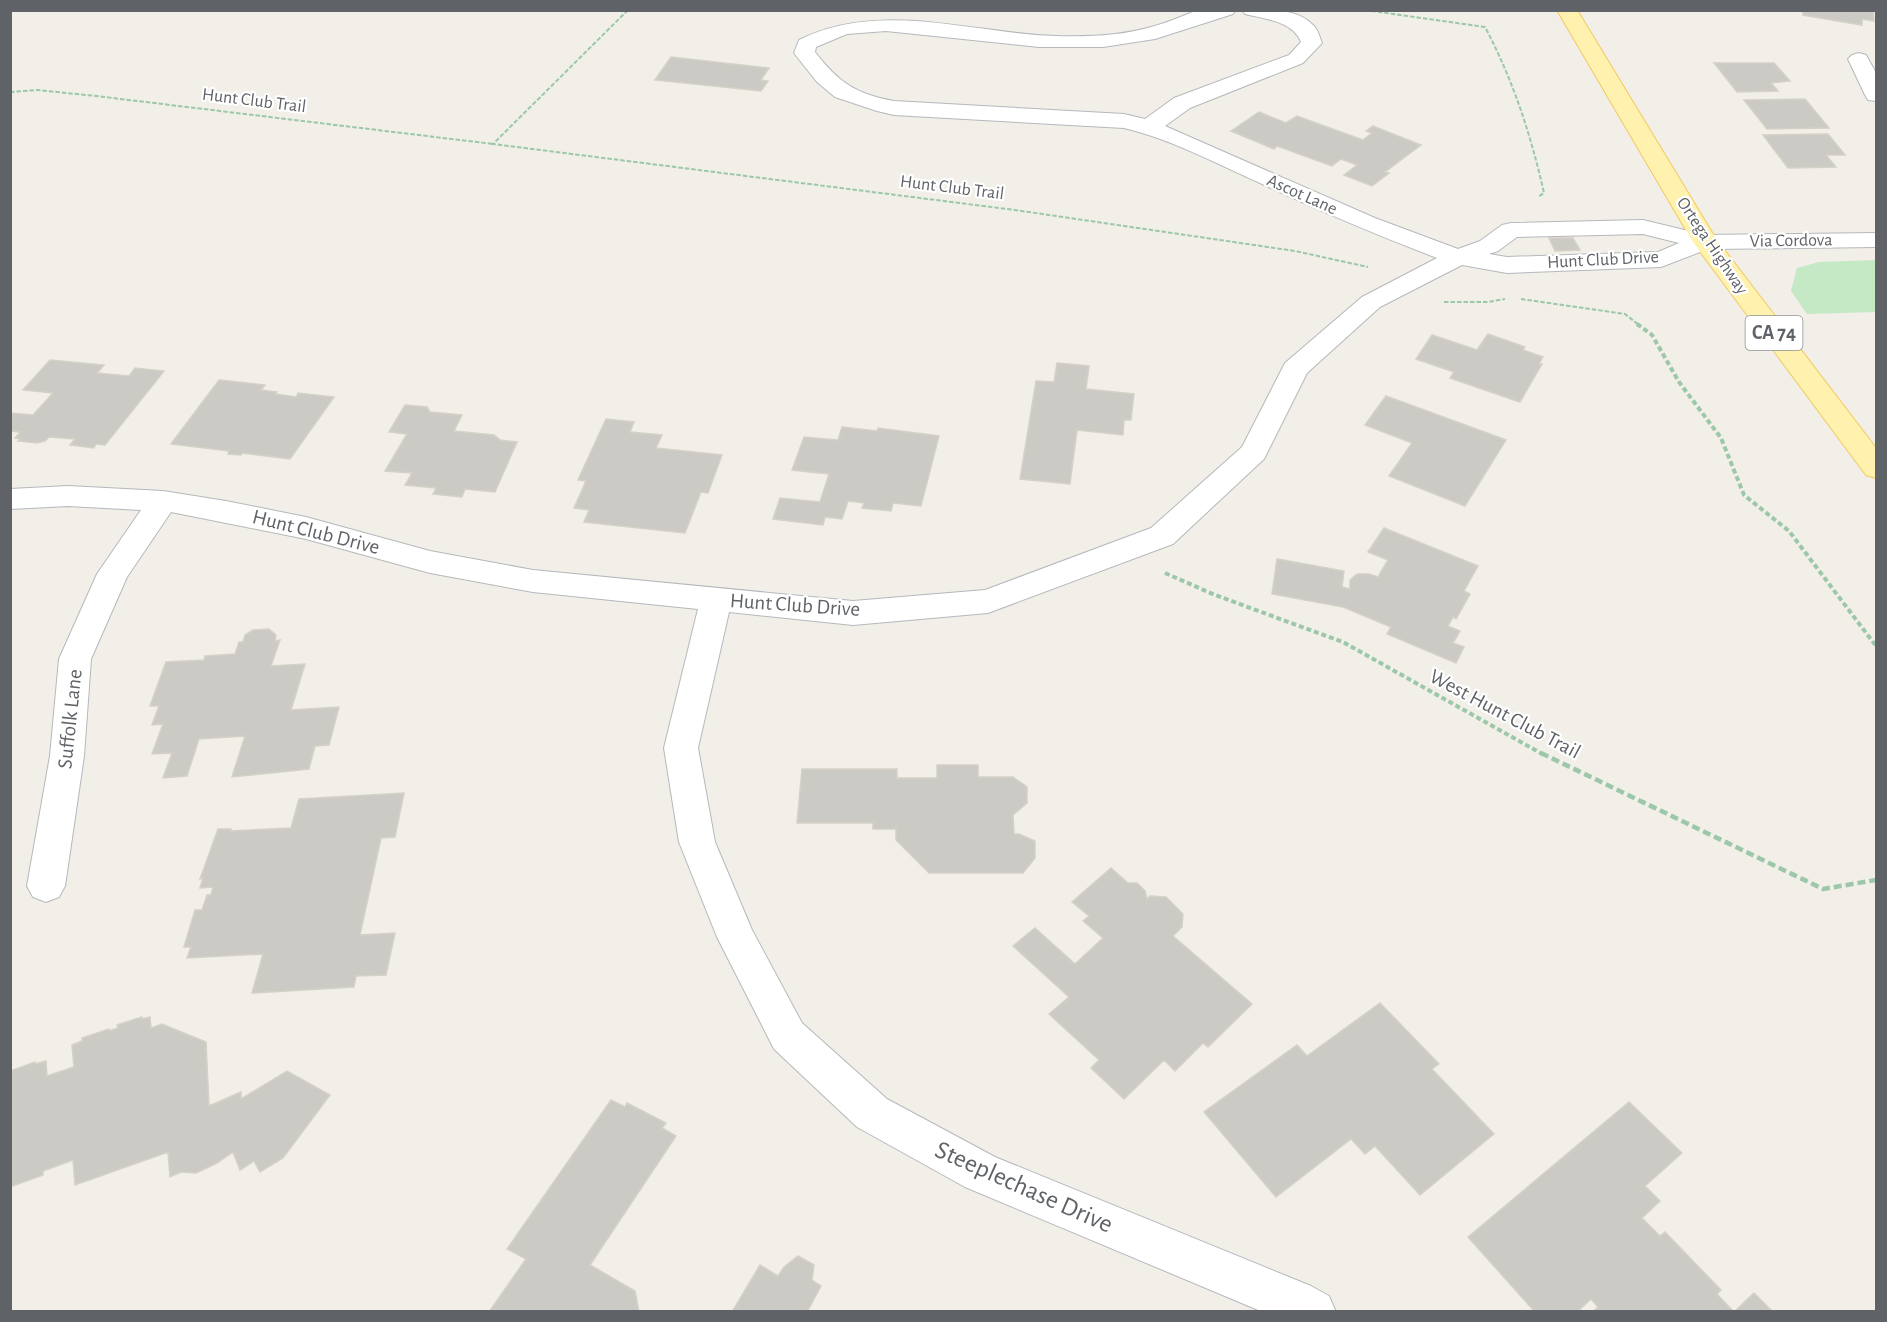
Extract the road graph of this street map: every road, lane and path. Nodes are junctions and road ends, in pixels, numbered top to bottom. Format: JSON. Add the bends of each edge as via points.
{"nodes":[{"id":1,"x":628,"y":10,"type":"edge"},
{"id":2,"x":1226,"y":10,"type":"edge"},
{"id":3,"x":1252,"y":10,"type":"edge"},
{"id":4,"x":1365,"y":10,"type":"edge"},
{"id":5,"x":1567,"y":10,"type":"edge"},
{"id":6,"x":1859,"y":59,"type":"dead end"},
{"id":7,"x":10,"y":92,"type":"edge"},
{"id":8,"x":1876,"y":95,"type":"edge"},
{"id":9,"x":1149,"y":127,"type":"junction"},
{"id":10,"x":493,"y":144,"type":"junction"},
{"id":11,"x":1531,"y":202,"type":"dead end"},
{"id":12,"x":1876,"y":240,"type":"edge"},
{"id":13,"x":1705,"y":242,"type":"junction"},
{"id":14,"x":1458,"y":257,"type":"junction"},
{"id":15,"x":1401,"y":286,"type":"junction"},
{"id":16,"x":1876,"y":468,"type":"edge"},
{"id":17,"x":10,"y":499,"type":"edge"},
{"id":18,"x":163,"y":501,"type":"junction"},
{"id":19,"x":1119,"y":553,"type":"junction"},
{"id":20,"x":716,"y":599,"type":"junction"},
{"id":21,"x":1876,"y":646,"type":"edge"},
{"id":22,"x":1876,"y":880,"type":"edge"},
{"id":23,"x":46,"y":886,"type":"dead end"},
{"id":24,"x":1313,"y":1311,"type":"edge"}],
"edges":[{"from":1,"to":10,"type":"path"},
{"from":2,"to":9,"type":"street","name":"Ascot Lane","via":[[1145,35],[1115,40],[1029,40],[875,26],[844,28],[806,44],[804,53],[824,78],[840,93],[861,102],[894,108],[1124,121]]},
{"from":3,"to":9,"type":"street","via":[[1296,23],[1306,29],[1312,43],[1296,59],[1182,103]]},
{"from":4,"to":11,"type":"path","via":[[1485,27],[1504,61],[1532,138],[1544,193]]},
{"from":5,"to":13,"type":"main road","name":"Ortega Highway","number":"CA 74"},
{"from":6,"to":8,"type":"street"},
{"from":7,"to":10,"type":"path","name":"Hunt Club Trail","via":[[37,90],[96,96]]},
{"from":9,"to":14,"type":"street","name":"Ascot Lane","via":[[1366,224]]},
{"from":10,"to":15,"type":"path","name":"Hunt Club Trail","via":[[1015,210],[1295,251],[1365,266]]},
{"from":12,"to":13,"type":"street","name":"Via Cordova"},
{"from":13,"to":14,"type":"street","name":"Hunt Club Drive","via":[[1661,259],[1507,265]]},
{"from":13,"to":14,"type":"street","name":"Hunt Club Drive","via":[[1643,227],[1511,230],[1489,246]]},
{"from":13,"to":16,"type":"main road","name":"Ortega Highway","number":"CA 74"},
{"from":14,"to":15,"type":"street","name":"Hunt Club Drive"},
{"from":15,"to":19,"type":"street","name":"Hunt Club Drive","via":[[1371,302],[1295,369],[1254,452],[1162,536]]},
{"from":15,"to":21,"type":"path","via":[[1430,302],[1488,302],[1511,297],[1625,314],[1652,334],[1679,382],[1720,438],[1744,495],[1789,531]]},
{"from":17,"to":18,"type":"street","name":"Hunt Club Drive","via":[[68,496]]},
{"from":18,"to":20,"type":"street","name":"Hunt Club Drive","via":[[306,528],[430,562],[533,581]]},
{"from":18,"to":23,"type":"street","name":"Suffolk Lane","via":[[113,574],[75,659],[67,756]]},
{"from":19,"to":20,"type":"street","name":"Hunt Club Drive","via":[[988,601],[854,613]]},
{"from":19,"to":22,"type":"path","name":"West Hunt Club Trail","via":[[1215,595],[1343,642],[1535,750],[1823,889]]},
{"from":20,"to":24,"type":"street","name":"Steeplechase Drive","via":[[681,748],[697,842],[736,938],[789,1036],[872,1113],[980,1172]]}]}
